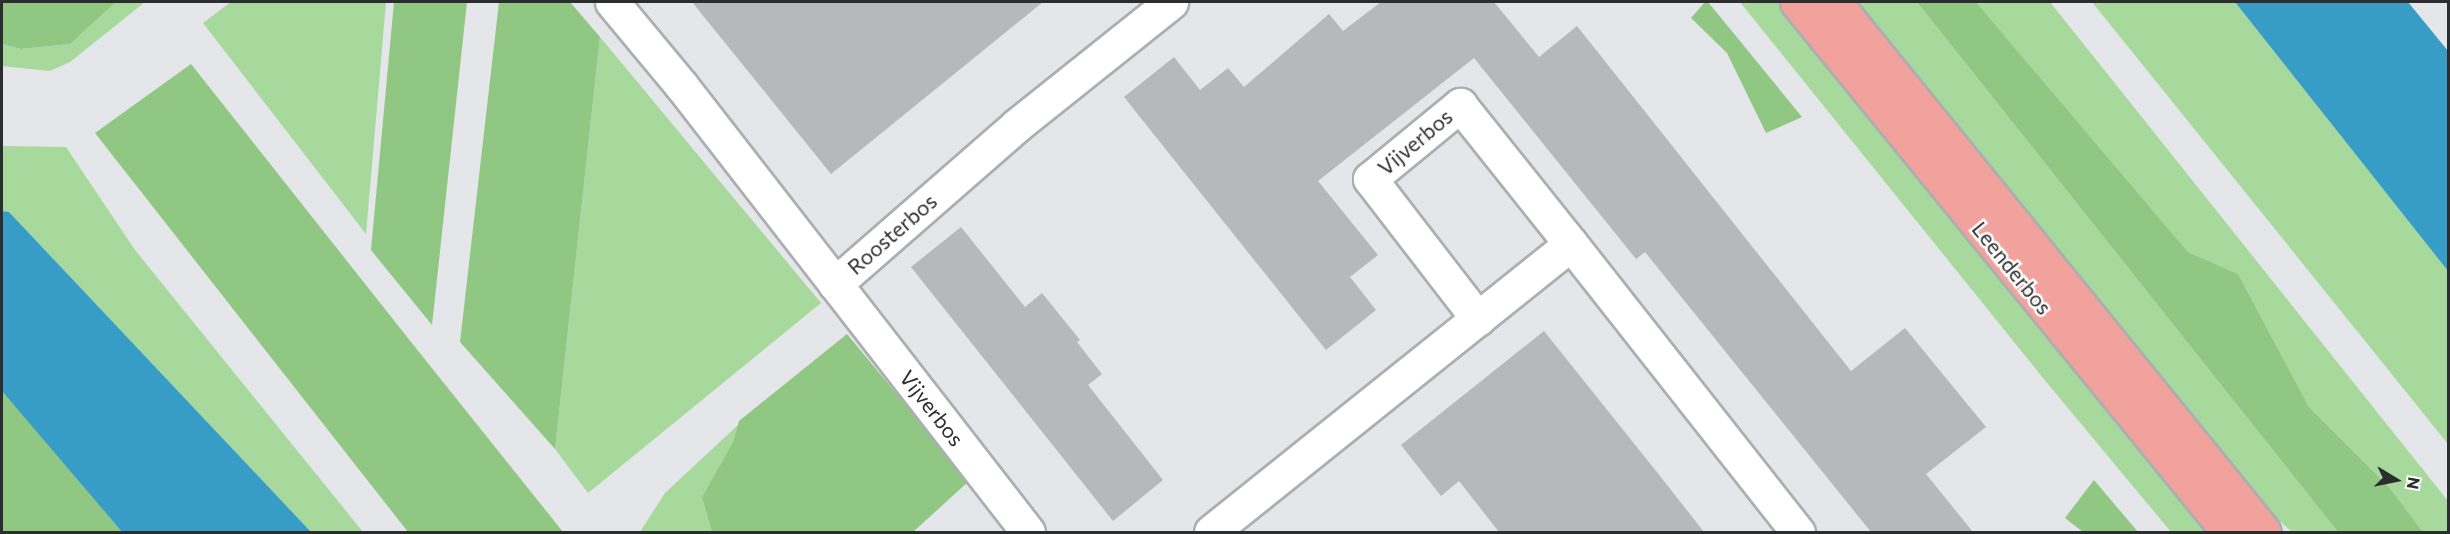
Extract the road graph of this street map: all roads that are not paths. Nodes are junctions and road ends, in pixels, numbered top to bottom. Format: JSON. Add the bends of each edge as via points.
{"nodes":[{"id":1,"x":612,"y":2,"type":"edge"},
{"id":2,"x":1171,"y":2,"type":"edge"},
{"id":3,"x":1797,"y":2,"type":"edge"},
{"id":4,"x":1834,"y":2,"type":"edge"},
{"id":5,"x":1571,"y":244,"type":"junction"},
{"id":6,"x":835,"y":284,"type":"junction"},
{"id":7,"x":1478,"y":319,"type":"junction"},
{"id":8,"x":1215,"y":531,"type":"edge"},
{"id":9,"x":1028,"y":532,"type":"edge"},
{"id":10,"x":1798,"y":532,"type":"edge"},
{"id":11,"x":2229,"y":532,"type":"edge"},
{"id":12,"x":2264,"y":532,"type":"edge"}],
"edges":[{"from":1,"to":6,"type":"street","name":"Roosterbos"},
{"from":2,"to":6,"type":"street","name":"Roosterbos","via":[[1017,125]]},
{"from":3,"to":11,"type":"main road","name":"Leenderbos"},
{"from":4,"to":12,"type":"main road","name":"Leenderbos"},
{"from":5,"to":7,"type":"street"},
{"from":5,"to":7,"type":"street","name":"Vijverbos","via":[[1460,105],[1370,179]]},
{"from":5,"to":10,"type":"street","name":"Vijverbos"},
{"from":6,"to":9,"type":"street","name":"Vijverbos"},
{"from":7,"to":8,"type":"street"}]}
